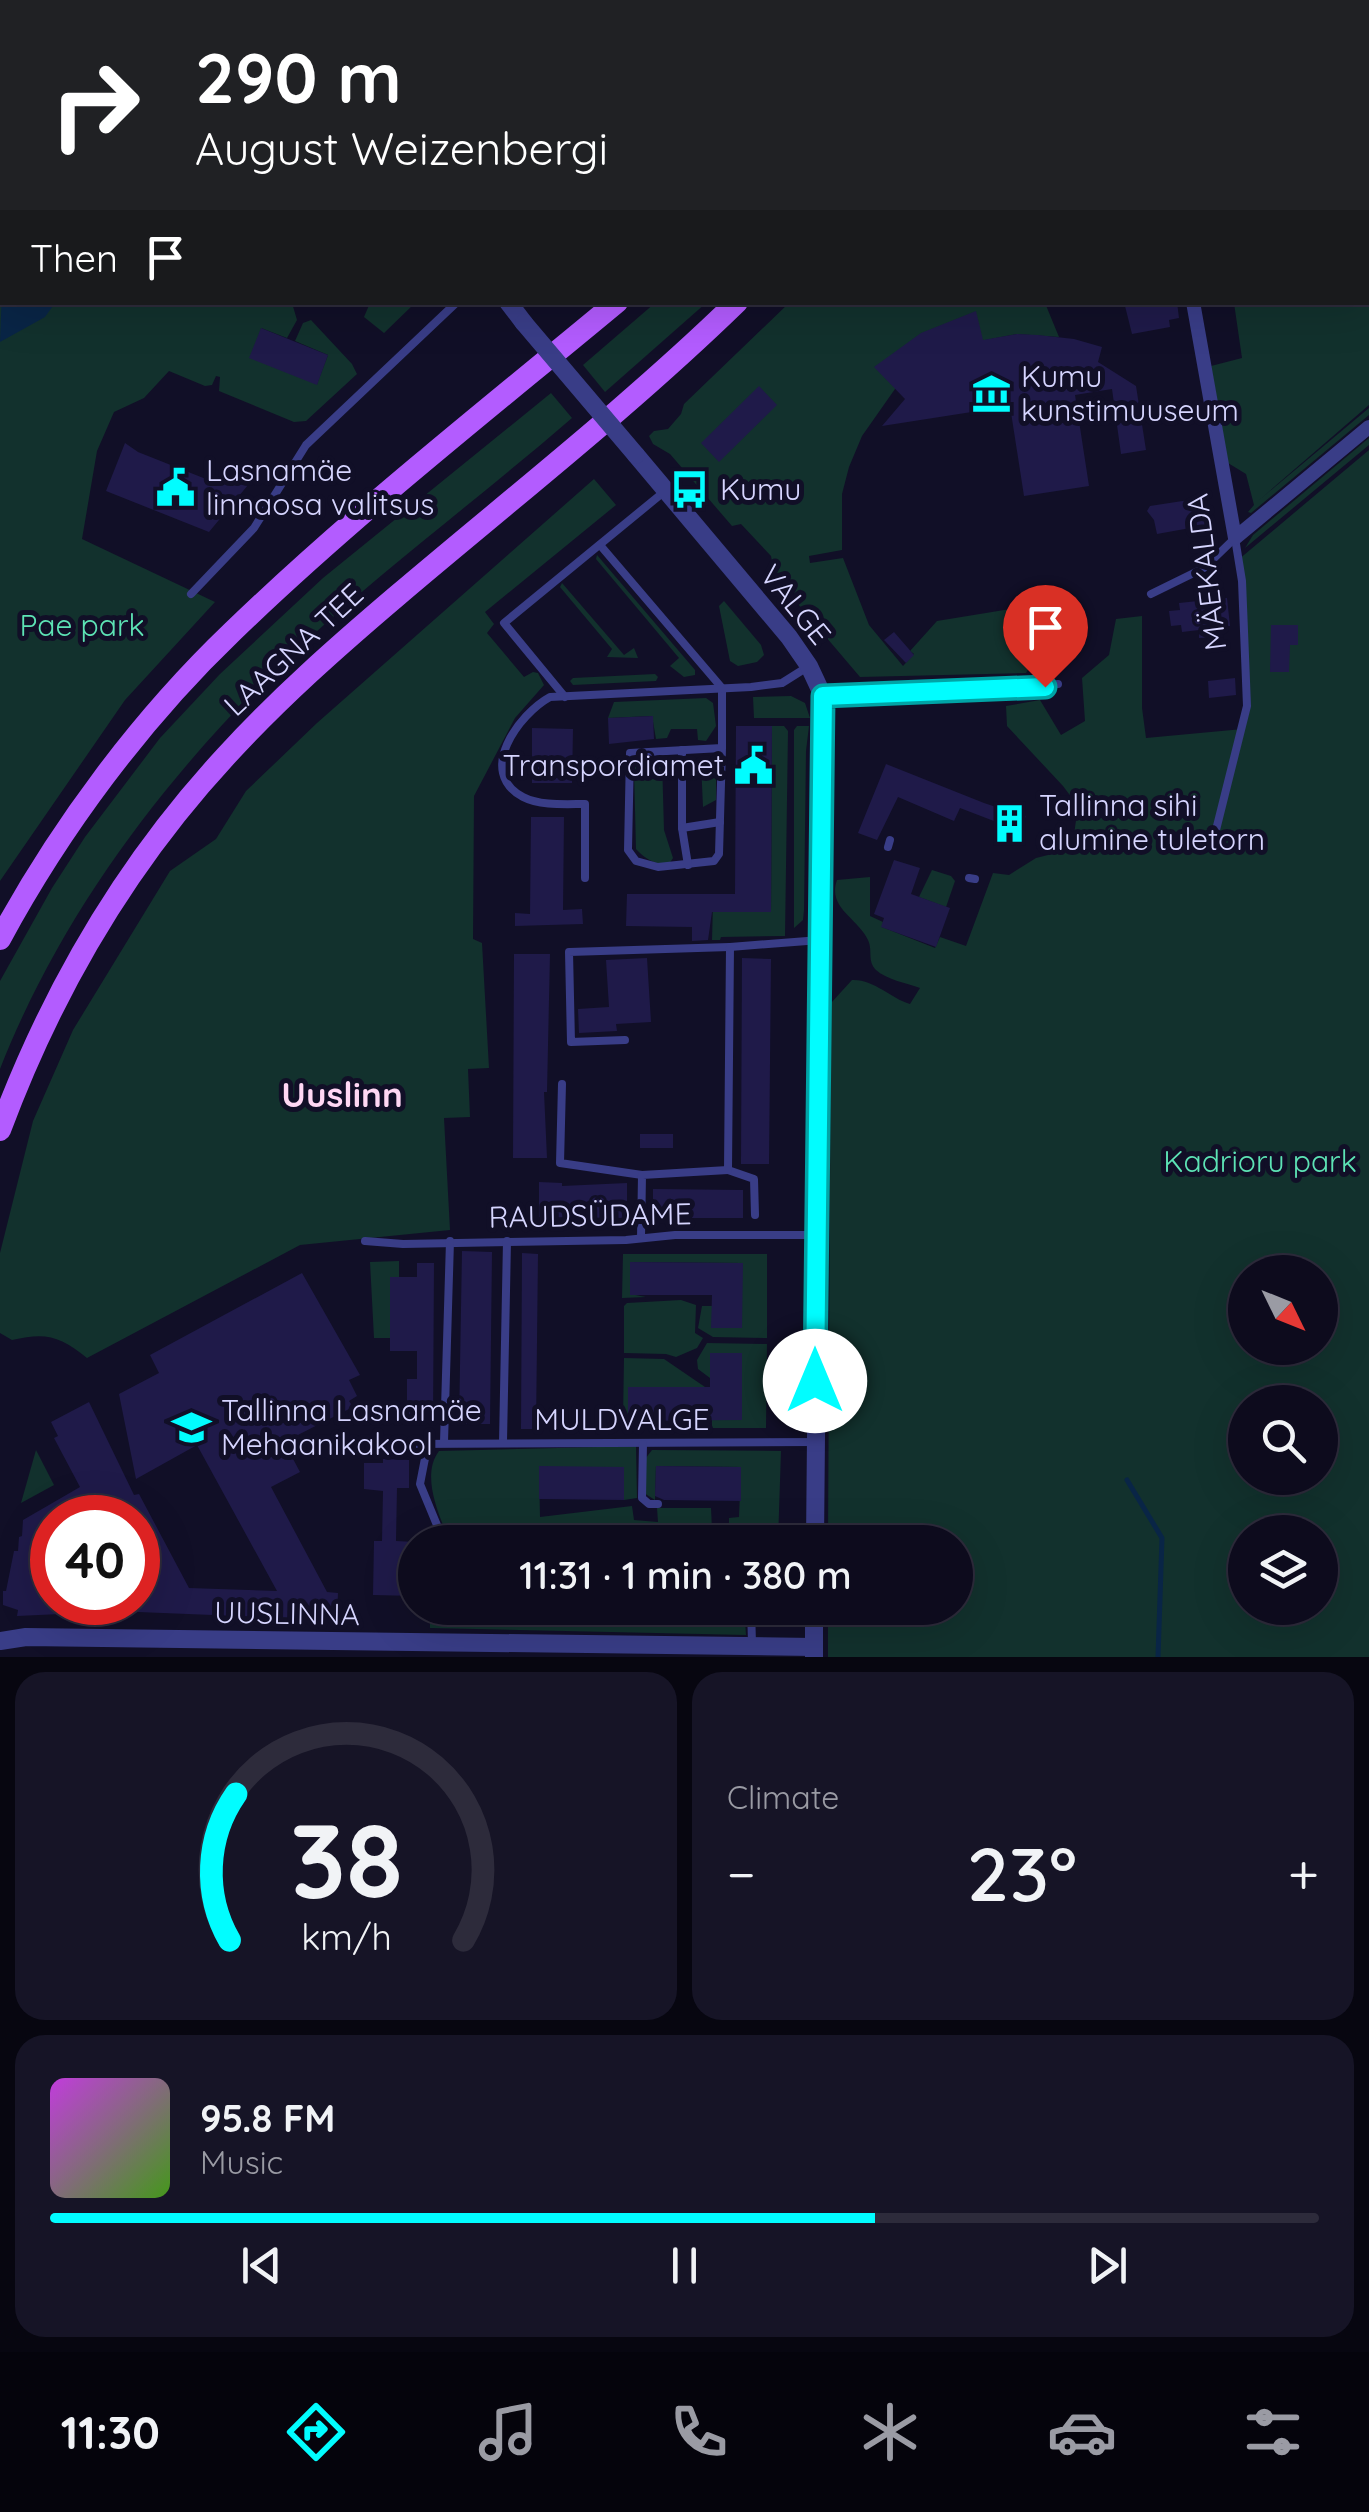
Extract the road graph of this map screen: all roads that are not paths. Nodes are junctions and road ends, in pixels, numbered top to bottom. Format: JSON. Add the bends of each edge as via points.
{"nodes":[{"id":1,"x":455,"y":305,"type":"edge"},
{"id":2,"x":510,"y":305,"type":"edge"},
{"id":3,"x":613,"y":305,"type":"edge"},
{"id":4,"x":734,"y":305,"type":"edge"},
{"id":5,"x":1194,"y":305,"type":"edge"},
{"id":6,"x":1369,"y":427,"type":"edge"},
{"id":7,"x":665,"y":491,"type":"junction"},
{"id":8,"x":1235,"y":538,"type":"junction"},
{"id":9,"x":600,"y":545,"type":"junction"},
{"id":10,"x":191,"y":594,"type":"dead end"},
{"id":11,"x":1151,"y":594,"type":"dead end"},
{"id":12,"x":809,"y":666,"type":"junction"},
{"id":13,"x":1058,"y":684,"type":"dead end"},
{"id":14,"x":722,"y":688,"type":"junction"},
{"id":15,"x":823,"y":696,"type":"junction"},
{"id":16,"x":565,"y":697,"type":"junction"},
{"id":17,"x":722,"y":748,"type":"junction"},
{"id":18,"x":682,"y":750,"type":"junction"},
{"id":19,"x":720,"y":822,"type":"junction"},
{"id":20,"x":682,"y":828,"type":"junction"},
{"id":21,"x":1215,"y":834,"type":"dead end"},
{"id":22,"x":688,"y":865,"type":"junction"},
{"id":23,"x":585,"y":878,"type":"dead end"},
{"id":24,"x":0,"y":938,"type":"edge"},
{"id":25,"x":820,"y":940,"type":"junction"},
{"id":26,"x":730,"y":946,"type":"junction"},
{"id":27,"x":625,"y":1040,"type":"dead end"},
{"id":28,"x":562,"y":1084,"type":"dead end"},
{"id":29,"x":0,"y":1130,"type":"edge"},
{"id":30,"x":728,"y":1170,"type":"junction"},
{"id":31,"x":642,"y":1175,"type":"junction"},
{"id":32,"x":754,"y":1215,"type":"dead end"},
{"id":33,"x":816,"y":1236,"type":"junction"},
{"id":34,"x":642,"y":1238,"type":"junction"},
{"id":35,"x":366,"y":1241,"type":"dead end"},
{"id":36,"x":450,"y":1241,"type":"junction"},
{"id":37,"x":507,"y":1242,"type":"junction"},
{"id":38,"x":444,"y":1442,"type":"junction"},
{"id":39,"x":503,"y":1442,"type":"junction"},
{"id":40,"x":815,"y":1442,"type":"junction"},
{"id":41,"x":428,"y":1443,"type":"junction"},
{"id":42,"x":406,"y":1444,"type":"dead end"},
{"id":43,"x":643,"y":1444,"type":"junction"},
{"id":44,"x":658,"y":1504,"type":"dead end"},
{"id":45,"x":437,"y":1525,"type":"edge"},
{"id":46,"x":814,"y":1525,"type":"edge"},
{"id":47,"x":751,"y":1625,"type":"edge"},
{"id":48,"x":814,"y":1625,"type":"edge"},
{"id":49,"x":0,"y":1642,"type":"edge"},
{"id":50,"x":752,"y":1646,"type":"junction"},
{"id":51,"x":814,"y":1652,"type":"edge"}],
"edges":[{"from":1,"to":10,"type":"lane","via":[[306,445],[254,528]]},
{"from":2,"to":7,"type":"street","name":"VALGE","bridge":true},
{"from":3,"to":24,"type":"main road","name":"LAAGNA TEE","via":[[229,634],[71,824]]},
{"from":4,"to":29,"type":"main road","name":"LAAGNA TEE","via":[[344,642],[224,757],[125,884],[78,958],[28,1056]]},
{"from":5,"to":8,"type":"street","name":"MÄEKALDA"},
{"from":6,"to":8,"type":"street"},
{"from":7,"to":9,"type":"lane"},
{"from":7,"to":12,"type":"street","name":"VALGE"},
{"from":8,"to":11,"type":"lane","via":[[1204,568]]},
{"from":8,"to":21,"type":"lane","name":"MÄEKALDA","via":[[1248,706]]},
{"from":9,"to":14,"type":"lane"},
{"from":9,"to":16,"type":"lane","via":[[504,623]]},
{"from":12,"to":14,"type":"lane","via":[[782,682]]},
{"from":12,"to":15,"type":"street","name":"VALGE"},
{"from":13,"to":15,"type":"lane"},
{"from":14,"to":16,"type":"lane"},
{"from":14,"to":17,"type":"lane"},
{"from":15,"to":25,"type":"street","name":"VALGE"},
{"from":16,"to":23,"type":"lane","via":[[550,698],[526,717],[504,749],[502,765],[519,796],[585,804]]},
{"from":17,"to":18,"type":"lane"},
{"from":17,"to":19,"type":"lane"},
{"from":18,"to":20,"type":"lane"},
{"from":18,"to":22,"type":"lane","via":[[630,752],[628,850],[636,862]]},
{"from":19,"to":20,"type":"lane"},
{"from":19,"to":22,"type":"lane","via":[[714,861]]},
{"from":20,"to":22,"type":"lane"},
{"from":25,"to":26,"type":"lane"},
{"from":25,"to":33,"type":"street","name":"VALGE"},
{"from":26,"to":27,"type":"lane","via":[[570,952],[571,1042]]},
{"from":26,"to":30,"type":"lane"},
{"from":28,"to":31,"type":"lane","via":[[560,1163]]},
{"from":30,"to":31,"type":"lane"},
{"from":30,"to":32,"type":"lane","via":[[754,1179]]},
{"from":31,"to":34,"type":"lane"},
{"from":33,"to":34,"type":"lane","name":"RAUDSÜDAME"},
{"from":33,"to":40,"type":"street","name":"VALGE"},
{"from":34,"to":37,"type":"lane","name":"RAUDSÜDAME"},
{"from":35,"to":36,"type":"lane","name":"RAUDSÜDAME"},
{"from":36,"to":37,"type":"lane","name":"RAUDSÜDAME"},
{"from":36,"to":38,"type":"lane"},
{"from":37,"to":39,"type":"lane"},
{"from":38,"to":39,"type":"lane","name":"MULDVALGE"},
{"from":38,"to":41,"type":"lane","name":"MULDVALGE"},
{"from":39,"to":43,"type":"lane","name":"MULDVALGE"},
{"from":40,"to":43,"type":"lane","name":"MULDVALGE"},
{"from":40,"to":46,"type":"street","name":"VALGE"},
{"from":41,"to":42,"type":"lane","name":"MULDVALGE"},
{"from":41,"to":45,"type":"lane","via":[[420,1484]]},
{"from":43,"to":44,"type":"lane","via":[[642,1498]]},
{"from":47,"to":50,"type":"lane"},
{"from":48,"to":51,"type":"street"},
{"from":49,"to":50,"type":"street","name":"UUSLINNA"},
{"from":50,"to":51,"type":"street","name":"UUSLINNA"}]}
